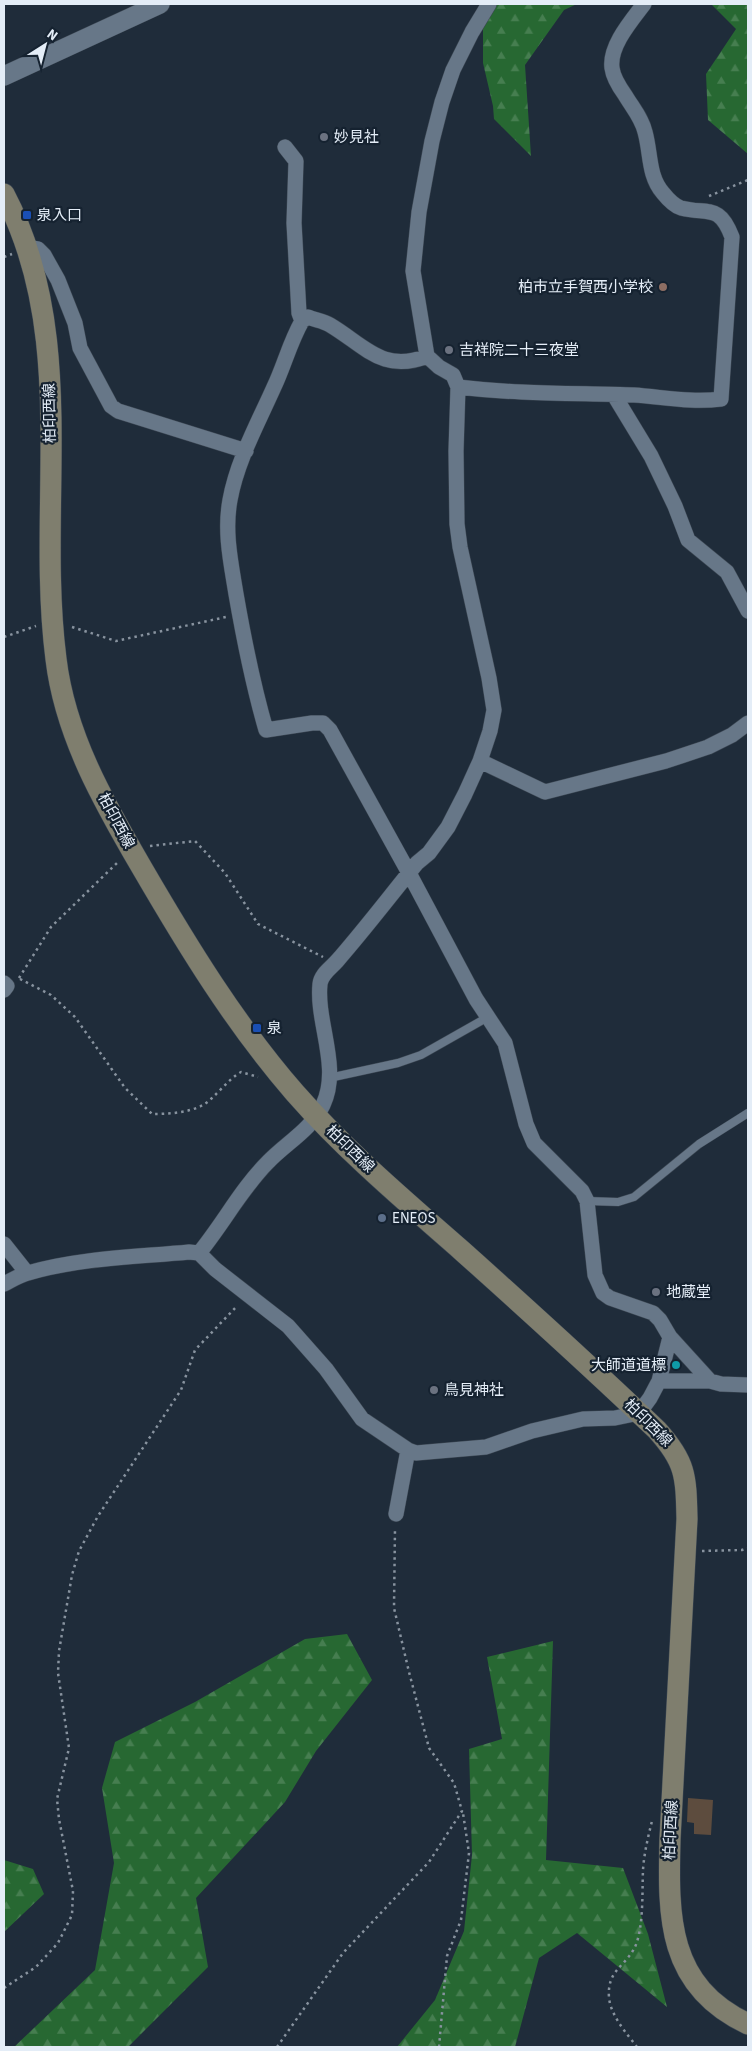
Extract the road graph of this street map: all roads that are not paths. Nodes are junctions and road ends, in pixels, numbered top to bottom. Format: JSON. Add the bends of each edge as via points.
{"nodes":[{"id":1,"x":160,"y":4,"type":"edge"},
{"id":2,"x":489,"y":4,"type":"edge"},
{"id":3,"x":644,"y":4,"type":"edge"},
{"id":4,"x":4,"y":76,"type":"edge"},
{"id":5,"x":285,"y":147,"type":"dead end"},
{"id":6,"x":4,"y":194,"type":"edge"},
{"id":7,"x":27,"y":247,"type":"junction"},
{"id":8,"x":302,"y":321,"type":"junction"},
{"id":9,"x":427,"y":356,"type":"junction"},
{"id":10,"x":458,"y":387,"type":"junction"},
{"id":11,"x":614,"y":395,"type":"junction"},
{"id":12,"x":246,"y":450,"type":"junction"},
{"id":13,"x":748,"y":611,"type":"edge"},
{"id":14,"x":748,"y":723,"type":"edge"},
{"id":15,"x":480,"y":761,"type":"junction"},
{"id":16,"x":410,"y":873,"type":"junction"},
{"id":17,"x":488,"y":1017,"type":"junction"},
{"id":18,"x":329,"y":1078,"type":"junction"},
{"id":19,"x":748,"y":1113,"type":"edge"},
{"id":20,"x":317,"y":1116,"type":"junction"},
{"id":21,"x":587,"y":1202,"type":"junction"},
{"id":22,"x":4,"y":1244,"type":"edge"},
{"id":23,"x":199,"y":1253,"type":"junction"},
{"id":24,"x":27,"y":1273,"type":"junction"},
{"id":25,"x":4,"y":1284,"type":"edge"},
{"id":26,"x":670,"y":1337,"type":"junction"},
{"id":27,"x":659,"y":1381,"type":"junction"},
{"id":28,"x":710,"y":1381,"type":"junction"},
{"id":29,"x":748,"y":1385,"type":"edge"},
{"id":30,"x":639,"y":1413,"type":"junction"},
{"id":31,"x":408,"y":1450,"type":"junction"},
{"id":32,"x":396,"y":1514,"type":"road end"},
{"id":33,"x":748,"y":2024,"type":"edge"}],
"edges":[{"from":1,"to":4,"type":"street"},
{"from":2,"to":9,"type":"street","via":[[468,39],[448,86],[432,141],[419,212],[413,271]]},
{"from":3,"to":11,"type":"street","via":[[622,33],[612,68],[645,131],[652,174],[663,193],[679,207],[718,215],[732,237],[723,378],[721,399],[702,402]]},
{"from":5,"to":8,"type":"street","via":[[296,161],[294,223]]},
{"from":6,"to":7,"type":"main road","name":"柏印西線"},
{"from":7,"to":12,"type":"street","via":[[38,249],[44,255],[58,280],[75,323],[80,348],[111,406],[118,412]]},
{"from":7,"to":20,"type":"main road","name":"柏印西線","via":[[38,286],[50,366],[53,620],[62,694],[72,725],[87,767],[131,849],[208,977],[243,1029]]},
{"from":8,"to":9,"type":"street","via":[[308,317],[329,324],[363,350],[379,357],[415,361]]},
{"from":8,"to":12,"type":"street"},
{"from":9,"to":10,"type":"street","via":[[453,375]]},
{"from":10,"to":11,"type":"street"},
{"from":10,"to":15,"type":"street","via":[[457,524],[494,710]]},
{"from":11,"to":13,"type":"street","via":[[651,456],[688,540],[727,572]]},
{"from":12,"to":16,"type":"street","via":[[230,499],[229,549],[253,684],[266,730],[312,723],[322,723],[330,730]]},
{"from":14,"to":15,"type":"street","via":[[708,747],[545,792]]},
{"from":15,"to":16,"type":"street","via":[[448,827]]},
{"from":16,"to":17,"type":"street"},
{"from":16,"to":18,"type":"street","via":[[323,974],[320,983]]},
{"from":17,"to":18,"type":"lane","via":[[398,1063]]},
{"from":17,"to":21,"type":"street","via":[[505,1043],[534,1143],[582,1191]]},
{"from":18,"to":20,"type":"street","via":[[324,1103]]},
{"from":19,"to":21,"type":"lane","via":[[699,1144],[634,1197],[618,1202]]},
{"from":20,"to":23,"type":"street","via":[[253,1179]]},
{"from":20,"to":30,"type":"main road","name":"柏印西線","via":[[393,1190],[548,1327]]},
{"from":21,"to":26,"type":"street","via":[[595,1275],[603,1293],[652,1313]]},
{"from":22,"to":24,"type":"street"},
{"from":23,"to":24,"type":"street","via":[[118,1258]]},
{"from":23,"to":31,"type":"street","via":[[306,1344],[362,1419]]},
{"from":24,"to":25,"type":"street"},
{"from":26,"to":27,"type":"street"},
{"from":26,"to":28,"type":"street"},
{"from":27,"to":28,"type":"street"},
{"from":27,"to":30,"type":"street"},
{"from":28,"to":29,"type":"street"},
{"from":30,"to":31,"type":"street","via":[[584,1419],[532,1431],[486,1447],[416,1453]]},
{"from":30,"to":33,"type":"main road","name":"柏印西線","via":[[673,1448],[682,1466],[686,1490],[686,1551],[670,1839],[672,1926],[678,1952],[703,1992],[719,2008]]},
{"from":31,"to":32,"type":"street"}]}
